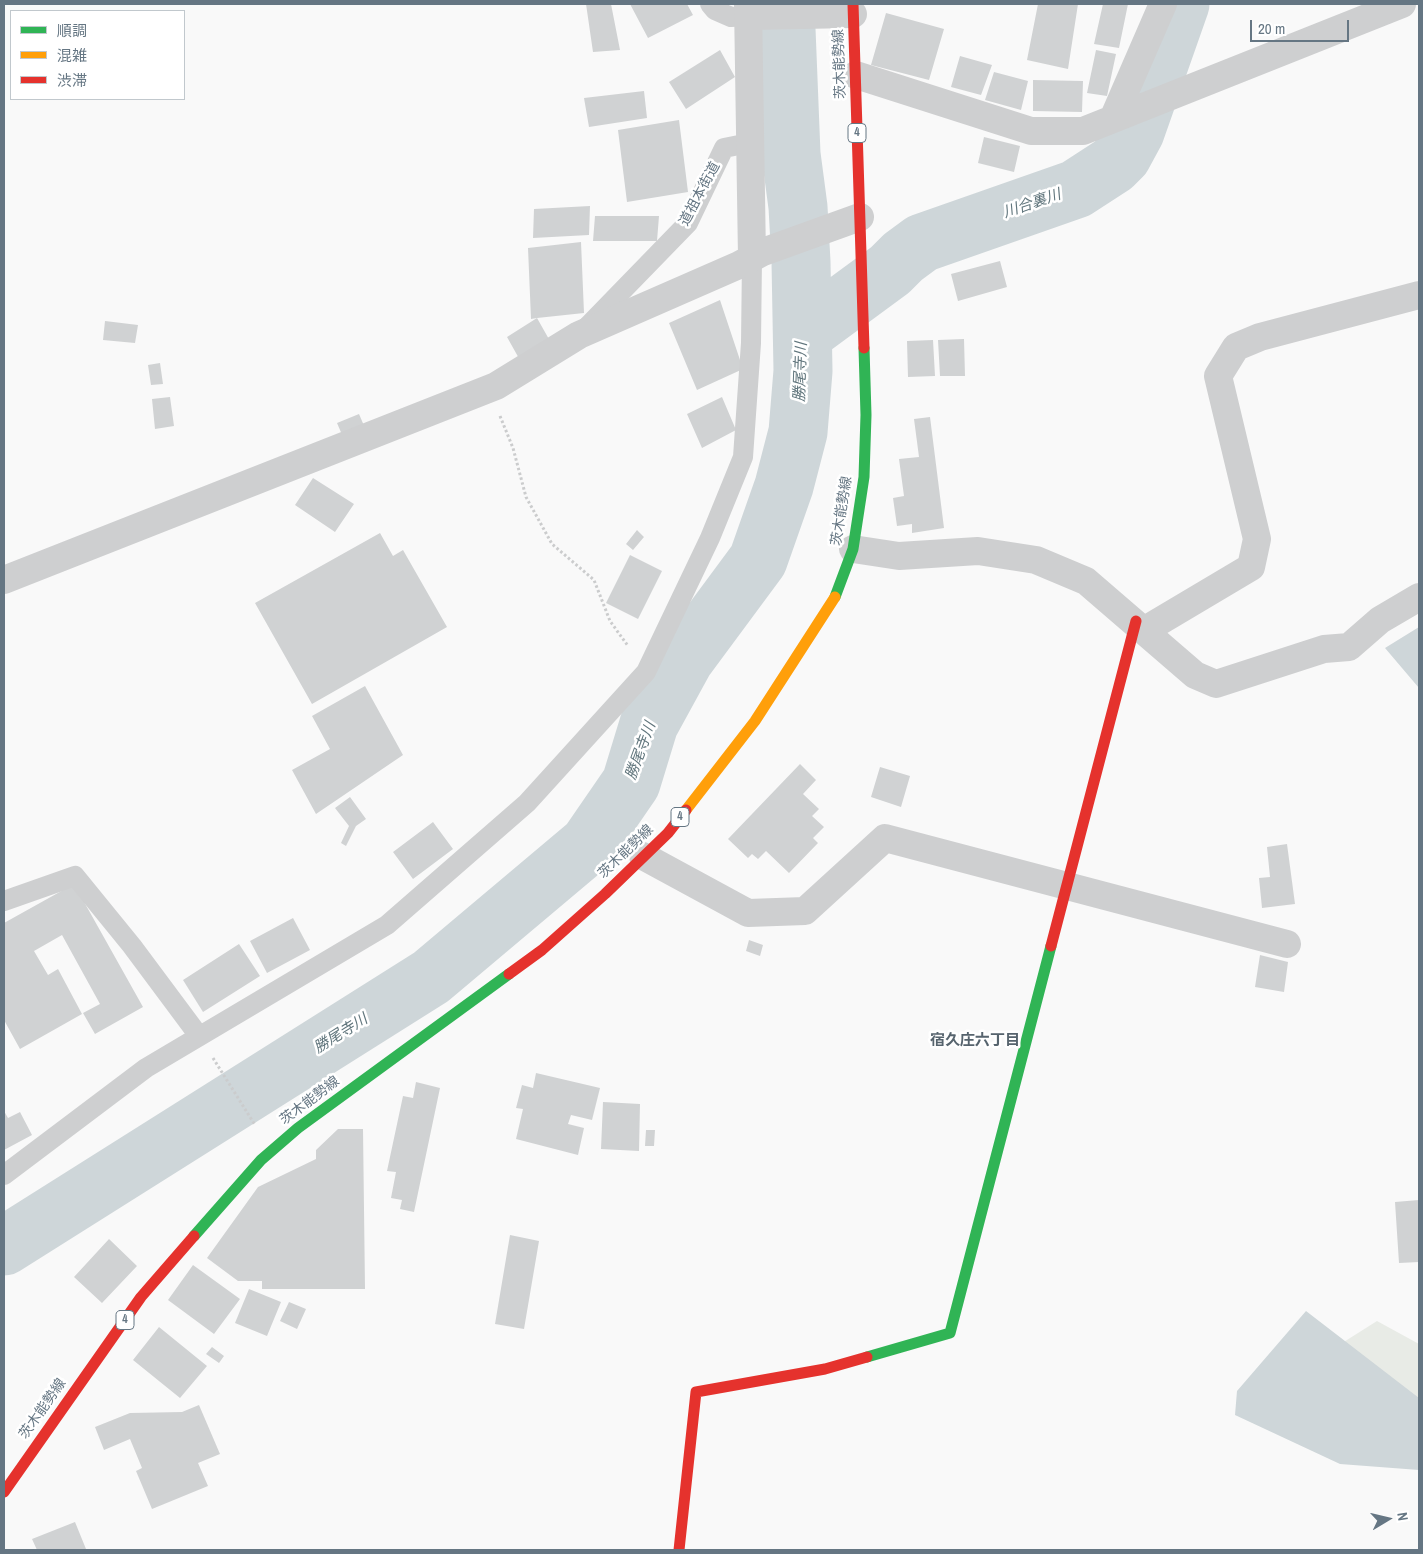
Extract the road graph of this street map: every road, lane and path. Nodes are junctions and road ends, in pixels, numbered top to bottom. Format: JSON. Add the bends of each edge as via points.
{"nodes":[{"id":1,"x":710,"y":4,"type":"edge"},
{"id":2,"x":1164,"y":4,"type":"edge"},
{"id":3,"x":1402,"y":4,"type":"edge"},
{"id":4,"x":853,"y":9,"type":"edge"},
{"id":5,"x":748,"y":10,"type":"edge"},
{"id":6,"x":856,"y":75,"type":"junction"},
{"id":7,"x":1119,"y":117,"type":"junction"},
{"id":8,"x":749,"y":143,"type":"junction"},
{"id":9,"x":851,"y":220,"type":"junction"},
{"id":10,"x":757,"y":255,"type":"junction"},
{"id":11,"x":1419,"y":296,"type":"edge"},
{"id":12,"x":579,"y":335,"type":"junction"},
{"id":13,"x":496,"y":386,"type":"junction"},
{"id":14,"x":853,"y":549,"type":"junction"},
{"id":15,"x":4,"y":580,"type":"edge"},
{"id":16,"x":1419,"y":597,"type":"edge"},
{"id":17,"x":1140,"y":626,"type":"junction"},
{"id":18,"x":646,"y":672,"type":"junction"},
{"id":19,"x":643,"y":856,"type":"junction"},
{"id":20,"x":1067,"y":886,"type":"junction"},
{"id":21,"x":4,"y":901,"type":"edge"},
{"id":22,"x":1287,"y":944,"type":"dead end"},
{"id":23,"x":199,"y":1036,"type":"junction"},
{"id":24,"x":271,"y":1151,"type":"junction"},
{"id":25,"x":4,"y":1175,"type":"edge"},
{"id":26,"x":4,"y":1492,"type":"edge"},
{"id":27,"x":679,"y":1550,"type":"edge"}],
"edges":[{"from":1,"to":5,"type":"lane","via":[[731,17]]},
{"from":2,"to":7,"type":"street"},
{"from":3,"to":7,"type":"street"},
{"from":4,"to":5,"type":"street"},
{"from":4,"to":6,"type":"main road","name":"茨木能勢線","number":"4"},
{"from":5,"to":8,"type":"street"},
{"from":6,"to":7,"type":"street","via":[[1031,131],[1083,131]]},
{"from":6,"to":9,"type":"main road","name":"茨木能勢線","number":"4"},
{"from":8,"to":10,"type":"street"},
{"from":8,"to":12,"type":"lane","name":"道祖本街道","via":[[724,148],[688,223]]},
{"from":9,"to":10,"type":"street"},
{"from":9,"to":14,"type":"main road","name":"茨木能勢線","number":"4","via":[[861,263],[866,415],[864,477]]},
{"from":10,"to":12,"type":"street"},
{"from":10,"to":18,"type":"lane","via":[[743,457],[710,538]]},
{"from":11,"to":17,"type":"street","via":[[1260,337],[1236,347],[1218,376],[1258,539],[1251,567]]},
{"from":12,"to":13,"type":"street"},
{"from":13,"to":15,"type":"street"},
{"from":13,"to":18,"type":"path","via":[[500,415],[526,497],[552,544],[594,580],[610,621]]},
{"from":14,"to":17,"type":"street","via":[[899,556],[978,552],[1036,560],[1086,581]]},
{"from":14,"to":19,"type":"main road","name":"茨木能勢線","number":"4","via":[[835,598],[755,721],[668,832]]},
{"from":16,"to":17,"type":"street","via":[[1380,620],[1350,647],[1324,649],[1216,684],[1195,675]]},
{"from":17,"to":20,"type":"main road"},
{"from":18,"to":23,"type":"lane","via":[[527,803],[388,925]]},
{"from":19,"to":20,"type":"street","via":[[748,913],[805,910],[885,838]]},
{"from":19,"to":24,"type":"main road","name":"茨木能勢線","number":"4","via":[[542,950]]},
{"from":20,"to":22,"type":"street"},
{"from":20,"to":27,"type":"main road","via":[[950,1333],[825,1369],[696,1392]]},
{"from":21,"to":23,"type":"lane","via":[[75,876]]},
{"from":23,"to":24,"type":"path"},
{"from":23,"to":25,"type":"lane","via":[[146,1068]]},
{"from":24,"to":26,"type":"main road","name":"茨木能勢線","number":"4","via":[[141,1297]]}]}
